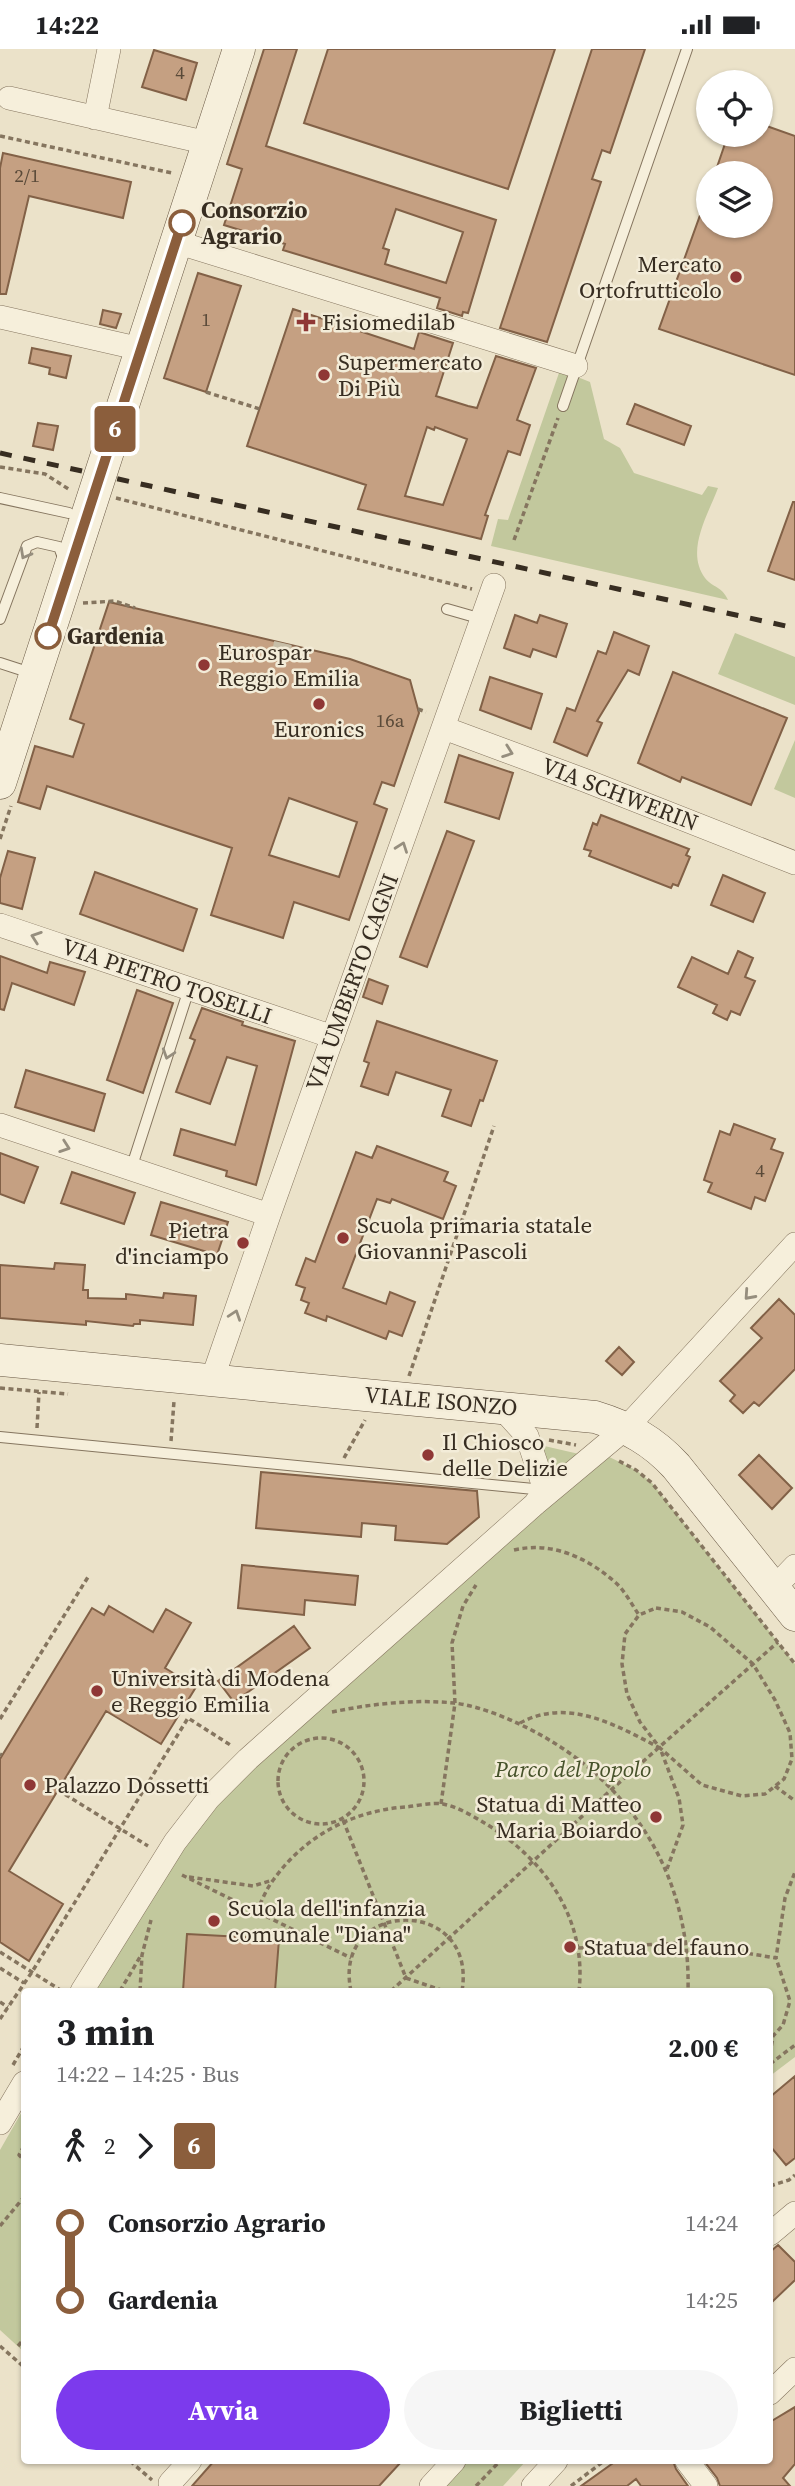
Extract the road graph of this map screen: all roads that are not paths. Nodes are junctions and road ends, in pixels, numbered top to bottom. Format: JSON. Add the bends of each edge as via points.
{"nodes":[{"id":1,"x":109,"y":49,"type":"edge"},
{"id":2,"x":239,"y":49,"type":"edge"},
{"id":3,"x":687,"y":49,"type":"edge"},
{"id":4,"x":9,"y":98,"type":"dead end"},
{"id":5,"x":95,"y":118,"type":"junction"},
{"id":6,"x":208,"y":143,"type":"junction"},
{"id":7,"x":176,"y":242,"type":"junction"},
{"id":8,"x":0,"y":317,"type":"edge"},
{"id":9,"x":141,"y":349,"type":"junction"},
{"id":10,"x":576,"y":366,"type":"junction"},
{"id":11,"x":563,"y":407,"type":"road end"},
{"id":12,"x":0,"y":498,"type":"edge"},
{"id":13,"x":69,"y":513,"type":"dead end"},
{"id":14,"x":69,"y":572,"type":"junction"},
{"id":15,"x":493,"y":590,"type":"road end"},
{"id":16,"x":447,"y":609,"type":"dead end"},
{"id":17,"x":0,"y":619,"type":"edge"},
{"id":18,"x":482,"y":619,"type":"junction"},
{"id":19,"x":0,"y":663,"type":"edge"},
{"id":20,"x":35,"y":674,"type":"junction"},
{"id":21,"x":444,"y":728,"type":"junction"},
{"id":22,"x":0,"y":783,"type":"edge"},
{"id":23,"x":795,"y":863,"type":"edge"},
{"id":24,"x":0,"y":925,"type":"edge"},
{"id":25,"x":190,"y":989,"type":"junction"},
{"id":26,"x":333,"y":1037,"type":"junction"},
{"id":27,"x":0,"y":1125,"type":"edge"},
{"id":28,"x":131,"y":1169,"type":"junction"},
{"id":29,"x":269,"y":1215,"type":"junction"},
{"id":30,"x":795,"y":1244,"type":"edge"},
{"id":31,"x":0,"y":1360,"type":"edge"},
{"id":32,"x":212,"y":1380,"type":"junction"},
{"id":33,"x":500,"y":1406,"type":"junction"},
{"id":34,"x":626,"y":1428,"type":"junction"},
{"id":35,"x":0,"y":1437,"type":"edge"},
{"id":36,"x":540,"y":1497,"type":"junction"},
{"id":37,"x":784,"y":1577,"type":"edge"},
{"id":38,"x":795,"y":1615,"type":"edge"},
{"id":39,"x":84,"y":1988,"type":"edge"},
{"id":40,"x":21,"y":2088,"type":"edge"},
{"id":41,"x":0,"y":2123,"type":"edge"},
{"id":42,"x":794,"y":2217,"type":"edge"},
{"id":43,"x":773,"y":2232,"type":"edge"},
{"id":44,"x":795,"y":2369,"type":"edge"},
{"id":45,"x":773,"y":2390,"type":"edge"},
{"id":46,"x":187,"y":2464,"type":"edge"},
{"id":47,"x":451,"y":2464,"type":"edge"},
{"id":48,"x":553,"y":2464,"type":"edge"},
{"id":49,"x":689,"y":2464,"type":"edge"},
{"id":50,"x":164,"y":2484,"type":"edge"},
{"id":51,"x":431,"y":2486,"type":"edge"},
{"id":52,"x":533,"y":2486,"type":"edge"},
{"id":53,"x":706,"y":2486,"type":"edge"}],
"edges":[{"from":1,"to":5,"type":"street"},
{"from":2,"to":6,"type":"main road"},
{"from":3,"to":10,"type":"lane"},
{"from":4,"to":5,"type":"street"},
{"from":5,"to":6,"type":"street"},
{"from":6,"to":7,"type":"main road"},
{"from":7,"to":9,"type":"main road"},
{"from":7,"to":10,"type":"street"},
{"from":8,"to":9,"type":"street"},
{"from":9,"to":14,"type":"main road","via":[[90,487]]},
{"from":10,"to":11,"type":"lane"},
{"from":12,"to":13,"type":"lane"},
{"from":14,"to":17,"type":"lane","one_way":true,"via":[[59,547],[37,542],[27,546]]},
{"from":14,"to":20,"type":"main road"},
{"from":15,"to":18,"type":"street","name":"VIA UMBERTO CAGNI"},
{"from":16,"to":18,"type":"lane"},
{"from":18,"to":21,"type":"street","name":"VIA UMBERTO CAGNI"},
{"from":19,"to":20,"type":"lane"},
{"from":20,"to":22,"type":"main road"},
{"from":21,"to":23,"type":"street","name":"VIA SCHWERIN","one_way":true},
{"from":26,"to":21,"type":"street","name":"VIA UMBERTO CAGNI","one_way":true},
{"from":25,"to":24,"type":"street","name":"VIA PIETRO TOSELLI","one_way":true},
{"from":25,"to":26,"type":"street","name":"VIA PIETRO TOSELLI"},
{"from":25,"to":28,"type":"lane","one_way":true},
{"from":26,"to":29,"type":"street","name":"VIA UMBERTO CAGNI"},
{"from":27,"to":28,"type":"street","one_way":true},
{"from":28,"to":29,"type":"street"},
{"from":32,"to":29,"type":"street","name":"VIA UMBERTO CAGNI","one_way":true},
{"from":30,"to":34,"type":"street","one_way":true},
{"from":31,"to":32,"type":"main road","name":"VIALE ISONZO"},
{"from":32,"to":33,"type":"main road","name":"VIALE ISONZO"},
{"from":33,"to":34,"type":"main road","name":"VIALE ISONZO","via":[[595,1417]]},
{"from":33,"to":36,"type":"street","via":[[527,1436]]},
{"from":34,"to":36,"type":"street"},
{"from":34,"to":37,"type":"main road","name":"VIALE ISONZO","via":[[660,1449]]},
{"from":35,"to":36,"type":"lane","via":[[338,1469]]},
{"from":36,"to":39,"type":"street","via":[[209,1798],[175,1842]]},
{"from":37,"to":38,"type":"main road","name":"VIALE ISONZO"},
{"from":40,"to":41,"type":"street"},
{"from":42,"to":43,"type":"street"},
{"from":44,"to":45,"type":"street"},
{"from":46,"to":50,"type":"street"},
{"from":47,"to":51,"type":"street"},
{"from":48,"to":52,"type":"street"},
{"from":49,"to":53,"type":"street"}]}
